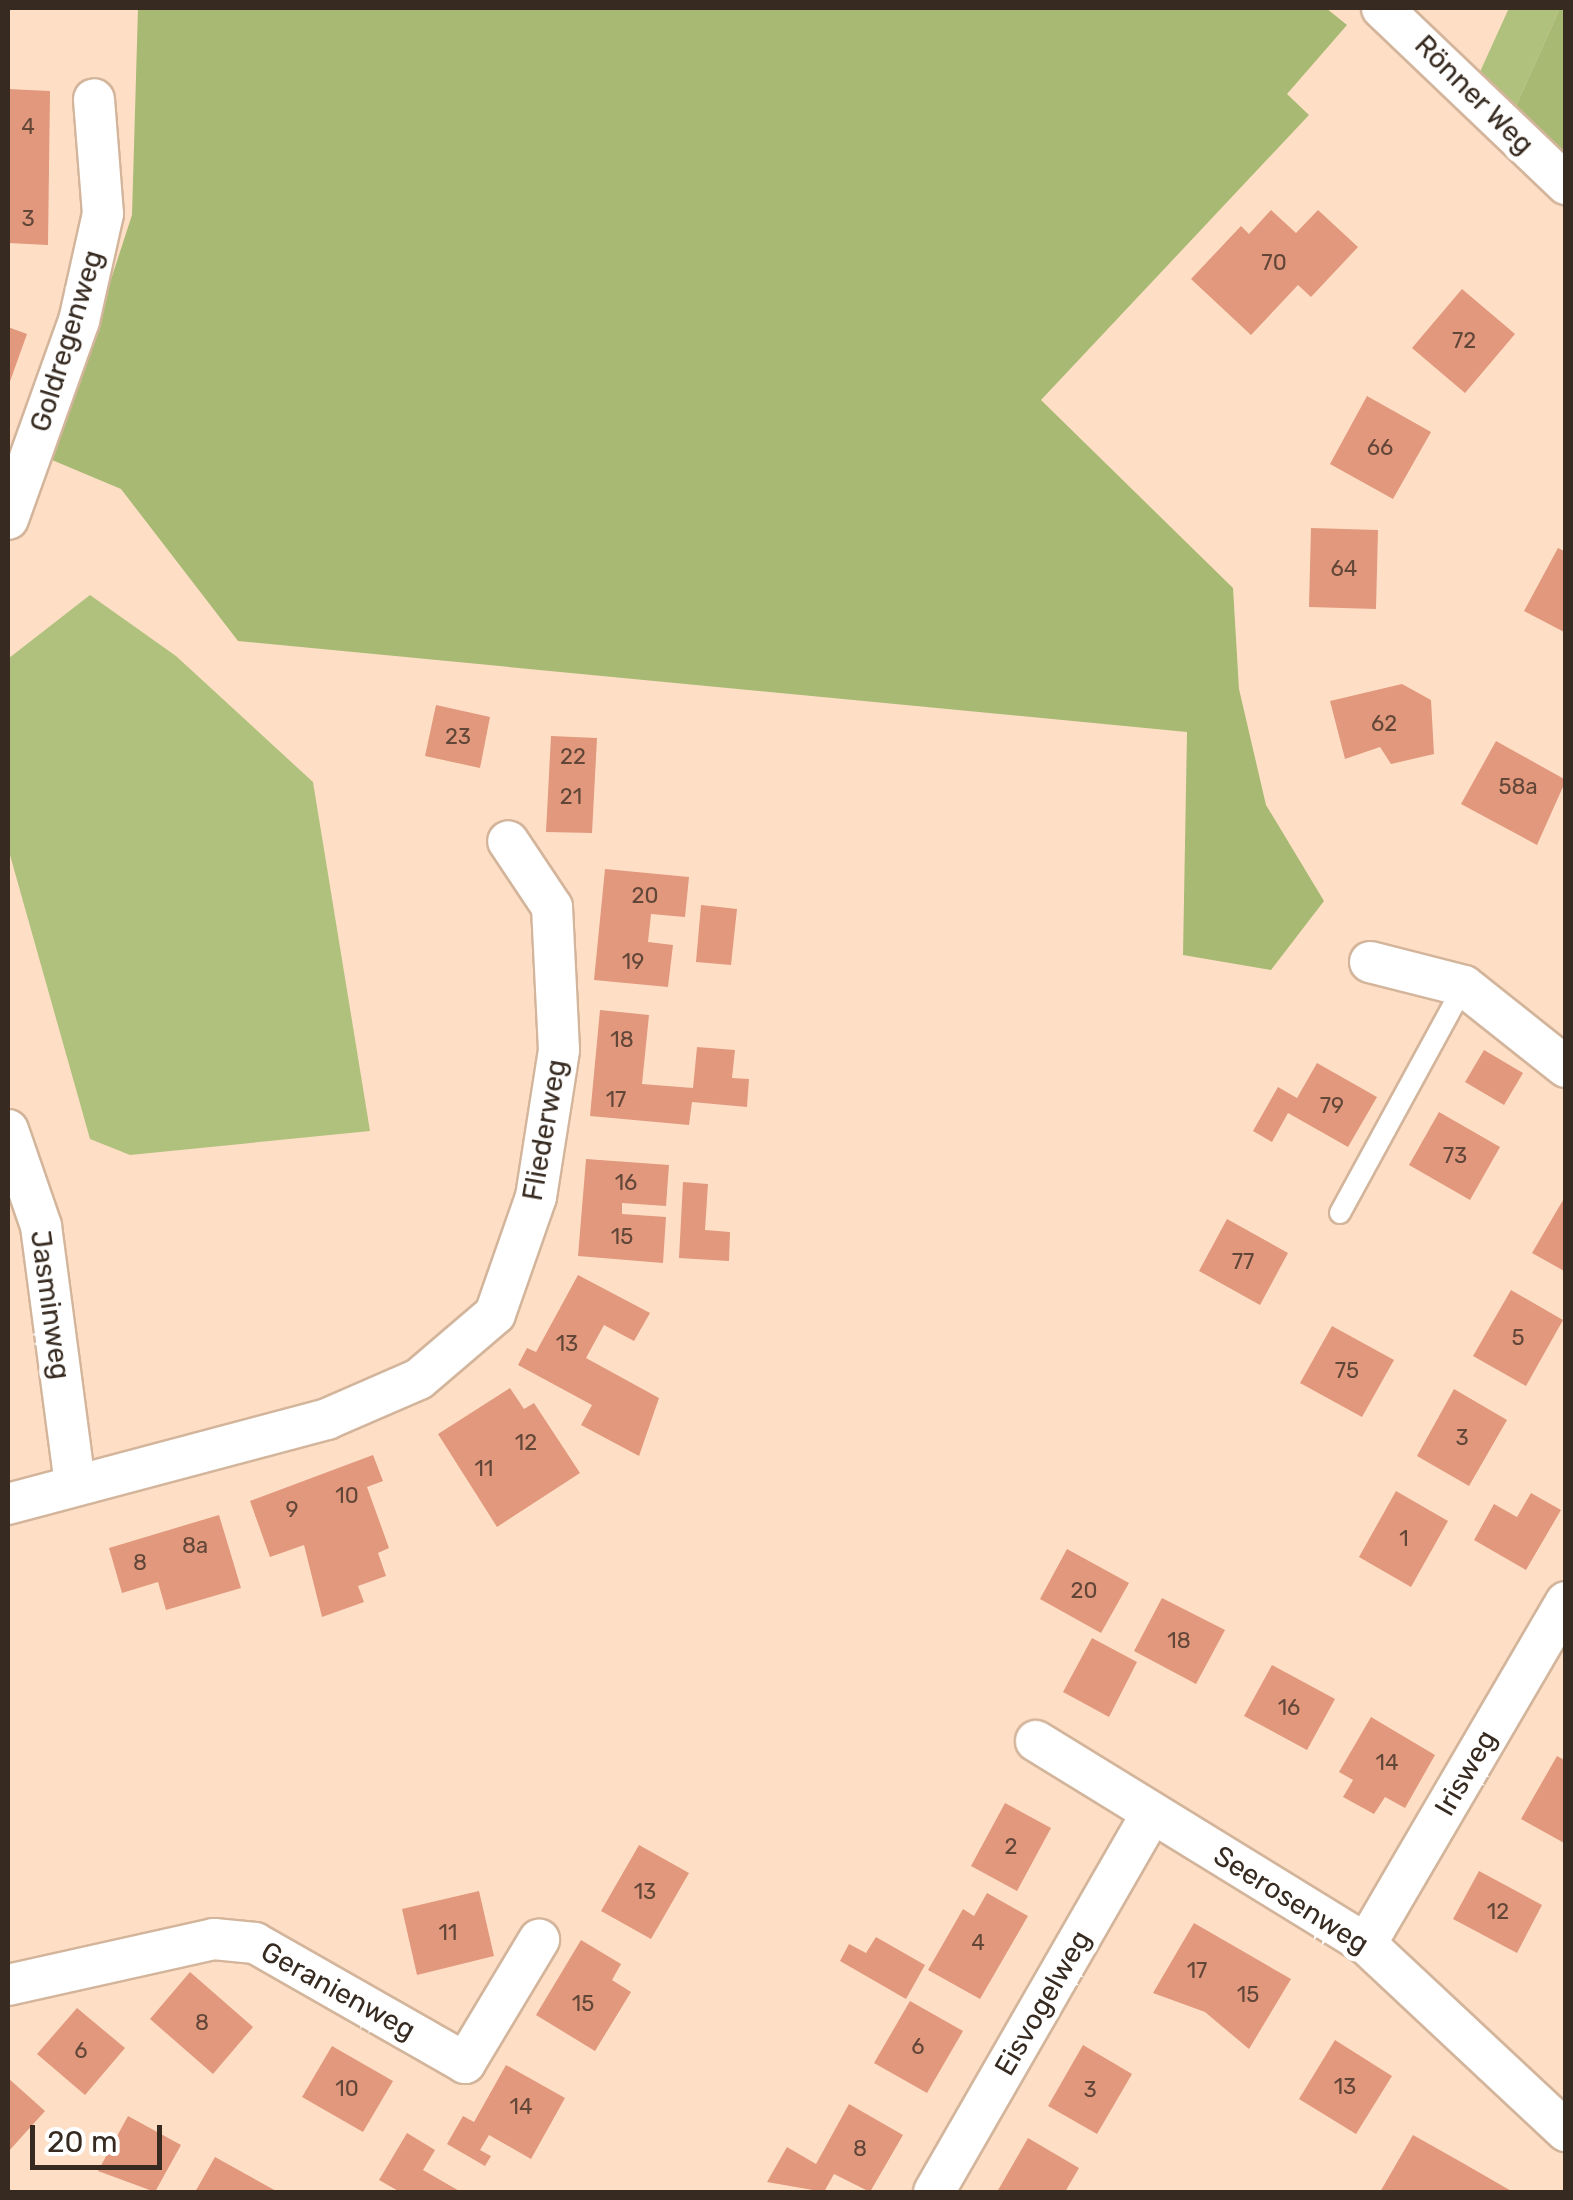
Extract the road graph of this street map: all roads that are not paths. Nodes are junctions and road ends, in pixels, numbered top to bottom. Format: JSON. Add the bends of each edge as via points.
{"nodes":[{"id":1,"x":1382,"y":8,"type":"edge"},
{"id":2,"x":94,"y":99,"type":"dead end"},
{"id":3,"x":1566,"y":184,"type":"edge"},
{"id":4,"x":8,"y":519,"type":"edge"},
{"id":5,"x":508,"y":841,"type":"dead end"},
{"id":6,"x":1370,"y":962,"type":"dead end"},
{"id":7,"x":1464,"y":986,"type":"junction"},
{"id":8,"x":1566,"y":1067,"type":"edge"},
{"id":9,"x":8,"y":1130,"type":"edge"},
{"id":10,"x":1340,"y":1213,"type":"dead end"},
{"id":11,"x":75,"y":1484,"type":"junction"},
{"id":12,"x":8,"y":1504,"type":"edge"},
{"id":13,"x":1566,"y":1602,"type":"edge"},
{"id":14,"x":1036,"y":1741,"type":"dead end"},
{"id":15,"x":1152,"y":1813,"type":"junction"},
{"id":16,"x":539,"y":1940,"type":"dead end"},
{"id":17,"x":1366,"y":1944,"type":"junction"},
{"id":18,"x":8,"y":1984,"type":"edge"},
{"id":19,"x":1566,"y":2131,"type":"edge"},
{"id":20,"x":934,"y":2192,"type":"edge"}],
"edges":[{"from":1,"to":3,"type":"street","name":"Rönner Weg"},
{"from":2,"to":4,"type":"street","name":"Goldregenweg","via":[[103,214],[79,321]]},
{"from":5,"to":11,"type":"street","name":"Fliederweg","via":[[552,908],[559,1050],[536,1196],[496,1314],[419,1379],[327,1419]]},
{"from":6,"to":7,"type":"street"},
{"from":7,"to":8,"type":"street"},
{"from":7,"to":10,"type":"lane","via":[[1419,1083]]},
{"from":9,"to":11,"type":"street","name":"Jasminweg","via":[[41,1226]]},
{"from":11,"to":12,"type":"street","name":"Fliederweg"},
{"from":13,"to":17,"type":"street","name":"Irisweg"},
{"from":14,"to":15,"type":"street","name":"Seerosenweg"},
{"from":15,"to":17,"type":"street","name":"Seerosenweg"},
{"from":15,"to":20,"type":"street","name":"Eisvogelweg"},
{"from":16,"to":18,"type":"street","name":"Geranienweg","via":[[465,2063],[255,1943],[214,1939]]},
{"from":17,"to":19,"type":"street","name":"Seerosenweg"}]}
